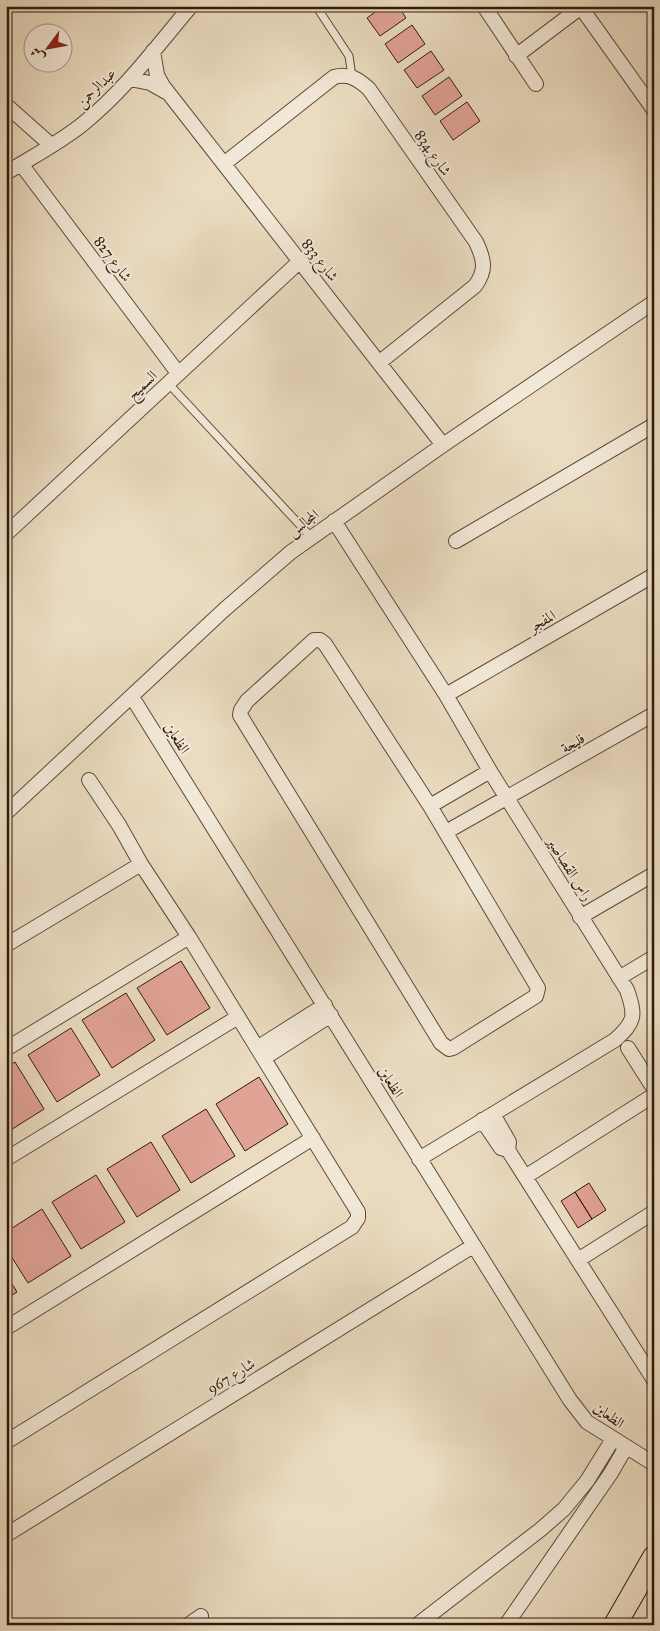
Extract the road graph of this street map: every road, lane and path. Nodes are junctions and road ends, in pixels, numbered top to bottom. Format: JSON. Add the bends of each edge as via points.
{"nodes":[{"id":1,"x":191,"y":6,"type":"edge"},
{"id":2,"x":316,"y":6,"type":"edge"},
{"id":3,"x":484,"y":6,"type":"edge"},
{"id":4,"x":581,"y":7,"type":"edge"},
{"id":5,"x":153,"y":51,"type":"junction"},
{"id":6,"x":516,"y":56,"type":"junction"},
{"id":7,"x":352,"y":77,"type":"junction"},
{"id":8,"x":130,"y":79,"type":"junction"},
{"id":9,"x":536,"y":84,"type":"dead end"},
{"id":10,"x":170,"y":96,"type":"junction"},
{"id":11,"x":6,"y":105,"type":"edge"},
{"id":12,"x":654,"y":110,"type":"edge"},
{"id":13,"x":52,"y":145,"type":"junction"},
{"id":14,"x":225,"y":163,"type":"junction"},
{"id":15,"x":21,"y":164,"type":"junction"},
{"id":16,"x":6,"y":173,"type":"edge"},
{"id":17,"x":300,"y":261,"type":"junction"},
{"id":18,"x":654,"y":302,"type":"edge"},
{"id":19,"x":380,"y":362,"type":"junction"},
{"id":20,"x":178,"y":373,"type":"junction"},
{"id":21,"x":168,"y":383,"type":"junction"},
{"id":22,"x":654,"y":425,"type":"edge"},
{"id":23,"x":443,"y":445,"type":"junction"},
{"id":24,"x":334,"y":521,"type":"junction"},
{"id":25,"x":6,"y":534,"type":"edge"},
{"id":26,"x":311,"y":537,"type":"junction"},
{"id":27,"x":456,"y":542,"type":"dead end"},
{"id":28,"x":654,"y":575,"type":"edge"},
{"id":29,"x":446,"y":695,"type":"junction"},
{"id":30,"x":132,"y":697,"type":"junction"},
{"id":31,"x":654,"y":714,"type":"edge"},
{"id":32,"x":490,"y":771,"type":"junction"},
{"id":33,"x":89,"y":780,"type":"dead end"},
{"id":34,"x":506,"y":797,"type":"junction"},
{"id":35,"x":430,"y":806,"type":"junction"},
{"id":36,"x":6,"y":814,"type":"edge"},
{"id":37,"x":446,"y":832,"type":"junction"},
{"id":38,"x":141,"y":864,"type":"junction"},
{"id":39,"x":654,"y":874,"type":"edge"},
{"id":40,"x":580,"y":918,"type":"junction"},
{"id":41,"x":189,"y":937,"type":"junction"},
{"id":42,"x":6,"y":945,"type":"edge"},
{"id":43,"x":654,"y":957,"type":"edge"},
{"id":44,"x":619,"y":978,"type":"junction"},
{"id":45,"x":328,"y":1010,"type":"junction"},
{"id":46,"x":238,"y":1016,"type":"junction"},
{"id":47,"x":628,"y":1048,"type":"dead end"},
{"id":48,"x":6,"y":1049,"type":"edge"},
{"id":49,"x":260,"y":1053,"type":"junction"},
{"id":50,"x":654,"y":1089,"type":"edge"},
{"id":51,"x":654,"y":1095,"type":"edge"},
{"id":52,"x":487,"y":1117,"type":"junction"},
{"id":53,"x":313,"y":1138,"type":"junction"},
{"id":54,"x":6,"y":1159,"type":"edge"},
{"id":55,"x":419,"y":1159,"type":"junction"},
{"id":56,"x":525,"y":1177,"type":"junction"},
{"id":57,"x":654,"y":1212,"type":"edge"},
{"id":58,"x":473,"y":1246,"type":"junction"},
{"id":59,"x":578,"y":1260,"type":"junction"},
{"id":60,"x":6,"y":1328,"type":"edge"},
{"id":61,"x":654,"y":1380,"type":"edge"},
{"id":62,"x":613,"y":1439,"type":"junction"},
{"id":63,"x":6,"y":1442,"type":"edge"},
{"id":64,"x":626,"y":1446,"type":"junction"},
{"id":65,"x":652,"y":1461,"type":"edge"},
{"id":66,"x":564,"y":1509,"type":"junction"},
{"id":67,"x":579,"y":1520,"type":"junction"},
{"id":68,"x":6,"y":1535,"type":"edge"},
{"id":69,"x":654,"y":1557,"type":"edge"},
{"id":70,"x":201,"y":1616,"type":"dead end"},
{"id":71,"x":188,"y":1625,"type":"edge"},
{"id":72,"x":417,"y":1625,"type":"edge"},
{"id":73,"x":506,"y":1625,"type":"edge"},
{"id":74,"x":615,"y":1625,"type":"edge"}],
"edges":[{"from":1,"to":5,"type":"street","name":"عبدالرحمن"},
{"from":2,"to":7,"type":"lane","via":[[349,56]]},
{"from":3,"to":6,"type":"street"},
{"from":4,"to":6,"type":"street"},
{"from":4,"to":12,"type":"street"},
{"from":5,"to":8,"type":"street","name":"عبدالرحمن"},
{"from":5,"to":10,"type":"street","name":"شارع 833","via":[[157,75]]},
{"from":6,"to":9,"type":"street"},
{"from":7,"to":14,"type":"street","via":[[342,75],[326,82]]},
{"from":7,"to":19,"type":"street","name":"شارع 834","via":[[369,90],[476,242],[484,266],[483,276],[475,286]]},
{"from":8,"to":10,"type":"street","name":"شارع 833","via":[[150,83]]},
{"from":8,"to":13,"type":"street","name":"عبدالرحمن","via":[[83,124]]},
{"from":10,"to":14,"type":"street","name":"شارع 833"},
{"from":11,"to":13,"type":"street"},
{"from":13,"to":15,"type":"street","name":"عبدالرحمن"},
{"from":14,"to":17,"type":"street","name":"شارع 833"},
{"from":15,"to":16,"type":"street","name":"عبدالرحمن"},
{"from":15,"to":20,"type":"street","name":"شارع 827"},
{"from":17,"to":19,"type":"street","name":"شارع 833"},
{"from":17,"to":20,"type":"street","name":"السميح"},
{"from":18,"to":23,"type":"street","name":"المجالس"},
{"from":19,"to":23,"type":"street","name":"شارع 833"},
{"from":20,"to":21,"type":"street","name":"السميح"},
{"from":21,"to":25,"type":"street","name":"السميح"},
{"from":21,"to":26,"type":"lane"},
{"from":22,"to":27,"type":"street"},
{"from":23,"to":24,"type":"street","name":"المجالس"},
{"from":24,"to":26,"type":"street","name":"المجالس"},
{"from":24,"to":29,"type":"street","name":"راس القصاصير"},
{"from":26,"to":30,"type":"street","name":"المجالس","via":[[225,609]]},
{"from":28,"to":29,"type":"street","name":"المفجر"},
{"from":29,"to":32,"type":"street","name":"راس القصاصير"},
{"from":30,"to":36,"type":"street","name":"المجالس"},
{"from":30,"to":45,"type":"street","name":"الظعاين"},
{"from":31,"to":34,"type":"street","name":"فليحة"},
{"from":32,"to":34,"type":"street","name":"راس القصاصير"},
{"from":32,"to":35,"type":"street"},
{"from":33,"to":38,"type":"street"},
{"from":34,"to":37,"type":"street","name":"فليحة"},
{"from":34,"to":40,"type":"street","name":"راس القصاصير"},
{"from":35,"to":37,"type":"street"},
{"from":35,"to":37,"type":"street","via":[[320,640],[311,642],[242,706],[240,715],[243,720],[441,1043],[449,1049],[536,996],[538,988]]},
{"from":38,"to":41,"type":"street"},
{"from":38,"to":42,"type":"street"},
{"from":39,"to":40,"type":"street"},
{"from":40,"to":44,"type":"street","name":"راس القصاصير"},
{"from":41,"to":46,"type":"street"},
{"from":41,"to":48,"type":"street"},
{"from":43,"to":44,"type":"street"},
{"from":44,"to":52,"type":"street","name":"راس القصاصير","via":[[632,1006],[630,1027],[615,1040]]},
{"from":45,"to":49,"type":"street"},
{"from":45,"to":55,"type":"street","name":"الظعاين"},
{"from":46,"to":49,"type":"street"},
{"from":46,"to":54,"type":"street"},
{"from":47,"to":50,"type":"street"},
{"from":49,"to":53,"type":"street"},
{"from":51,"to":56,"type":"street"},
{"from":52,"to":55,"type":"street","name":"راس القصاصير"},
{"from":52,"to":56,"type":"street","via":[[501,1148],[508,1150]]},
{"from":53,"to":60,"type":"street"},
{"from":53,"to":63,"type":"street","via":[[356,1206],[358,1218],[352,1226]]},
{"from":55,"to":58,"type":"street","name":"الظعاين"},
{"from":56,"to":59,"type":"street"},
{"from":57,"to":59,"type":"street"},
{"from":58,"to":62,"type":"street","name":"الظعاين","via":[[570,1400],[587,1422]]},
{"from":58,"to":68,"type":"street","name":"شارع 967"},
{"from":59,"to":61,"type":"street"},
{"from":62,"to":64,"type":"street","name":"الظعاين"},
{"from":62,"to":66,"type":"street","via":[[587,1481]]},
{"from":64,"to":65,"type":"street","name":"الظعاين"},
{"from":64,"to":67,"type":"street"},
{"from":66,"to":67,"type":"street"},
{"from":66,"to":72,"type":"street"},
{"from":67,"to":73,"type":"street"},
{"from":69,"to":74,"type":"main road"},
{"from":70,"to":71,"type":"street"}]}
